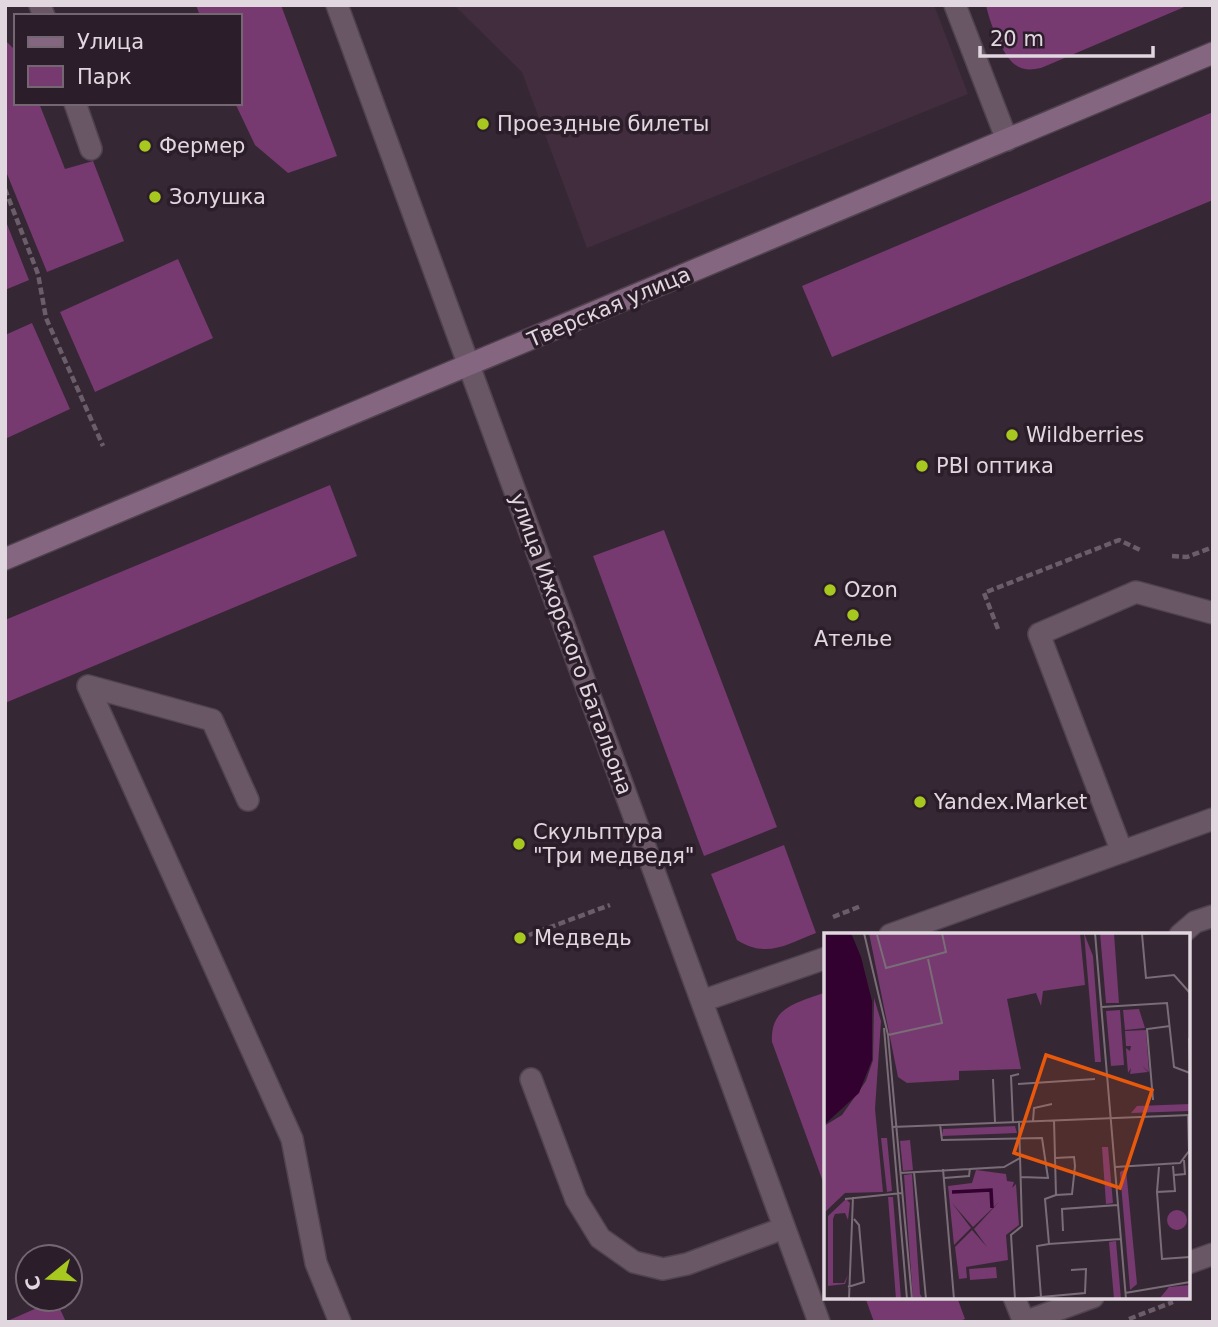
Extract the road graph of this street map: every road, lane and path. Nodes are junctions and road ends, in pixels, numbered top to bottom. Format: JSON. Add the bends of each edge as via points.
{"nodes":[{"id":1,"x":337,"y":5,"type":"edge"},
{"id":2,"x":954,"y":5,"type":"edge"},
{"id":3,"x":1213,"y":53,"type":"edge"},
{"id":4,"x":76,"y":105,"type":"edge"},
{"id":5,"x":1007,"y":140,"type":"junction"},
{"id":6,"x":91,"y":149,"type":"dead end"},
{"id":7,"x":5,"y":189,"type":"edge"},
{"id":8,"x":468,"y":367,"type":"junction"},
{"id":9,"x":103,"y":446,"type":"dead end"},
{"id":10,"x":5,"y":559,"type":"edge"},
{"id":11,"x":1213,"y":613,"type":"edge"},
{"id":12,"x":248,"y":800,"type":"dead end"},
{"id":13,"x":1213,"y":819,"type":"edge"},
{"id":14,"x":1122,"y":852,"type":"junction"},
{"id":15,"x":610,"y":905,"type":"dead end"},
{"id":16,"x":1213,"y":916,"type":"edge"},
{"id":17,"x":896,"y":933,"type":"edge"},
{"id":18,"x":1182,"y":933,"type":"edge"},
{"id":19,"x":529,"y":935,"type":"dead end"},
{"id":20,"x":824,"y":959,"type":"edge"},
{"id":21,"x":702,"y":1001,"type":"junction"},
{"id":22,"x":531,"y":1079,"type":"dead end"},
{"id":23,"x":784,"y":1228,"type":"junction"},
{"id":24,"x":1213,"y":1254,"type":"edge"},
{"id":25,"x":1190,"y":1262,"type":"edge"},
{"id":26,"x":1015,"y":1299,"type":"edge"},
{"id":27,"x":1087,"y":1299,"type":"edge"},
{"id":28,"x":1180,"y":1299,"type":"edge"},
{"id":29,"x":340,"y":1322,"type":"edge"},
{"id":30,"x":819,"y":1322,"type":"edge"},
{"id":31,"x":1122,"y":1322,"type":"edge"}],
"edges":[{"from":1,"to":8,"type":"street","name":"улица Ижорского Батальона"},
{"from":2,"to":5,"type":"street"},
{"from":3,"to":5,"type":"main road","name":"Тверская улица"},
{"from":4,"to":6,"type":"street"},
{"from":5,"to":8,"type":"main road","name":"Тверская улица"},
{"from":7,"to":9,"type":"path","via":[[38,274],[46,318]]},
{"from":8,"to":10,"type":"main road","name":"Тверская улица"},
{"from":8,"to":21,"type":"street","name":"улица Ижорского Батальона"},
{"from":11,"to":14,"type":"street","via":[[1136,592],[1039,634]]},
{"from":12,"to":29,"type":"street","via":[[212,720],[88,686],[292,1139],[316,1263]]},
{"from":13,"to":14,"type":"street"},
{"from":14,"to":17,"type":"street"},
{"from":15,"to":19,"type":"path"},
{"from":16,"to":18,"type":"street"},
{"from":20,"to":21,"type":"street"},
{"from":21,"to":23,"type":"street","name":"улица Ижорского Батальона"},
{"from":22,"to":23,"type":"street","via":[[576,1199],[600,1238],[634,1262],[663,1269],[687,1264]]},
{"from":23,"to":30,"type":"street","name":"улица Ижорского Батальона"},
{"from":24,"to":25,"type":"street"},
{"from":26,"to":27,"type":"street","via":[[1024,1322]]},
{"from":28,"to":31,"type":"path"}]}
